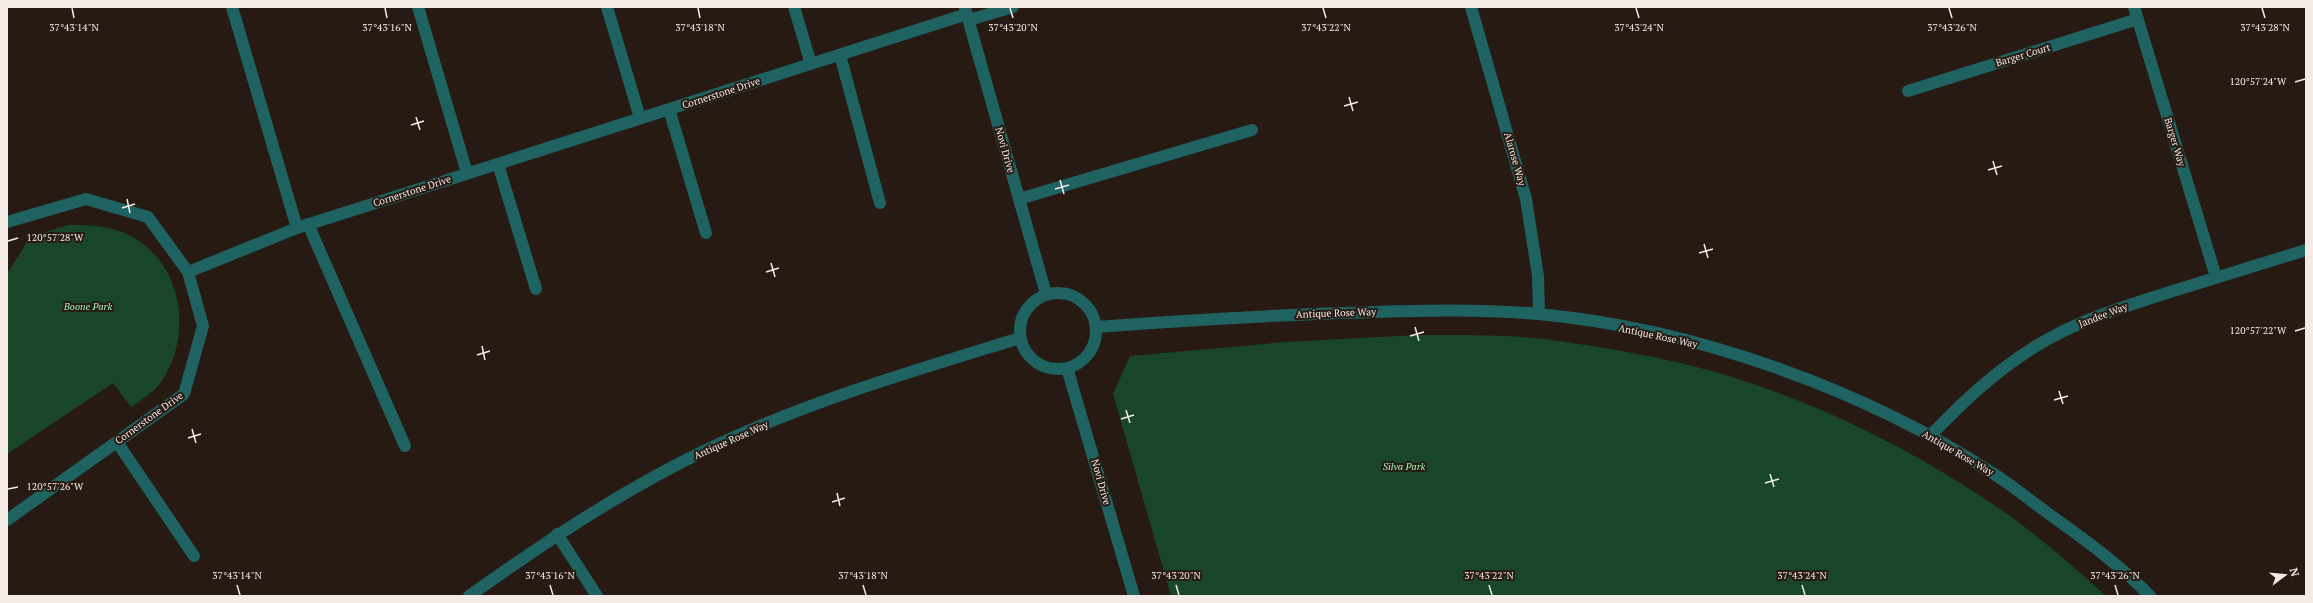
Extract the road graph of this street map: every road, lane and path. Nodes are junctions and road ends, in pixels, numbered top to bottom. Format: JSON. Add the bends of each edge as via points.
{"nodes":[{"id":1,"x":232,"y":7,"type":"edge"},
{"id":2,"x":418,"y":7,"type":"edge"},
{"id":3,"x":607,"y":7,"type":"edge"},
{"id":4,"x":794,"y":7,"type":"edge"},
{"id":5,"x":1013,"y":7,"type":"edge"},
{"id":6,"x":1470,"y":7,"type":"edge"},
{"id":7,"x":2134,"y":7,"type":"edge"},
{"id":8,"x":967,"y":14,"type":"edge"},
{"id":9,"x":2138,"y":19,"type":"junction"},
{"id":10,"x":840,"y":55,"type":"junction"},
{"id":11,"x":811,"y":64,"type":"junction"},
{"id":12,"x":1908,"y":90,"type":"dead end"},
{"id":13,"x":669,"y":109,"type":"junction"},
{"id":14,"x":640,"y":118,"type":"junction"},
{"id":15,"x":1252,"y":130,"type":"dead end"},
{"id":16,"x":498,"y":164,"type":"junction"},
{"id":17,"x":468,"y":173,"type":"junction"},
{"id":18,"x":1019,"y":199,"type":"junction"},
{"id":19,"x":880,"y":203,"type":"dead end"},
{"id":20,"x":7,"y":222,"type":"edge"},
{"id":21,"x":303,"y":226,"type":"junction"},
{"id":22,"x":706,"y":233,"type":"dead end"},
{"id":23,"x":2306,"y":250,"type":"edge"},
{"id":24,"x":188,"y":272,"type":"junction"},
{"id":25,"x":2216,"y":277,"type":"junction"},
{"id":26,"x":536,"y":289,"type":"dead end"},
{"id":27,"x":1046,"y":294,"type":"junction"},
{"id":28,"x":1539,"y":314,"type":"junction"},
{"id":29,"x":1096,"y":327,"type":"junction"},
{"id":30,"x":1020,"y":338,"type":"junction"},
{"id":31,"x":1067,"y":368,"type":"junction"},
{"id":32,"x":1930,"y":436,"type":"junction"},
{"id":33,"x":117,"y":442,"type":"junction"},
{"id":34,"x":405,"y":446,"type":"dead end"},
{"id":35,"x":7,"y":520,"type":"edge"},
{"id":36,"x":557,"y":534,"type":"junction"},
{"id":37,"x":194,"y":556,"type":"dead end"},
{"id":38,"x":469,"y":596,"type":"edge"},
{"id":39,"x":597,"y":596,"type":"edge"},
{"id":40,"x":1134,"y":596,"type":"edge"},
{"id":41,"x":2150,"y":596,"type":"edge"}],
"edges":[{"from":1,"to":21,"type":"street"},
{"from":2,"to":17,"type":"street"},
{"from":3,"to":14,"type":"street"},
{"from":4,"to":11,"type":"street"},
{"from":5,"to":8,"type":"street","name":"Cornerstone Drive"},
{"from":6,"to":28,"type":"street","name":"Alarose Way","via":[[1526,199],[1538,276]]},
{"from":7,"to":9,"type":"street","name":"Barger Way"},
{"from":8,"to":10,"type":"street","name":"Cornerstone Drive"},
{"from":8,"to":18,"type":"street","name":"Novi Drive"},
{"from":9,"to":12,"type":"street","name":"Barger Court"},
{"from":9,"to":25,"type":"street","name":"Barger Way"},
{"from":10,"to":11,"type":"street","name":"Cornerstone Drive"},
{"from":10,"to":19,"type":"street"},
{"from":11,"to":13,"type":"street","name":"Cornerstone Drive"},
{"from":13,"to":14,"type":"street","name":"Cornerstone Drive"},
{"from":13,"to":22,"type":"street"},
{"from":14,"to":16,"type":"street","name":"Cornerstone Drive"},
{"from":15,"to":18,"type":"street"},
{"from":16,"to":17,"type":"street","name":"Cornerstone Drive"},
{"from":16,"to":26,"type":"street"},
{"from":17,"to":21,"type":"street","name":"Cornerstone Drive"},
{"from":18,"to":27,"type":"street","name":"Novi Drive"},
{"from":20,"to":24,"type":"street","via":[[86,199],[148,217]]},
{"from":21,"to":24,"type":"street","name":"Cornerstone Drive"},
{"from":21,"to":34,"type":"street"},
{"from":23,"to":25,"type":"street","name":"Jandee Way"},
{"from":24,"to":33,"type":"street","name":"Cornerstone Drive","via":[[203,326],[184,394]]},
{"from":25,"to":32,"type":"street","name":"Jandee Way","via":[[2102,313],[2033,348],[1970,394]]},
{"from":27,"to":29,"type":"street","via":[[1060,292],[1073,295],[1084,303],[1092,314]]},
{"from":27,"to":30,"type":"street","via":[[1033,300],[1024,311],[1020,324]]},
{"from":28,"to":29,"type":"street","name":"Antique Rose Way","via":[[1448,309],[1221,318]]},
{"from":28,"to":32,"type":"street","name":"Antique Rose Way","via":[[1676,338],[1763,363],[1848,396]]},
{"from":29,"to":31,"type":"street","via":[[1089,353]]},
{"from":30,"to":31,"type":"street","via":[[1028,354],[1043,366]]},
{"from":30,"to":36,"type":"street","name":"Antique Rose Way","via":[[878,382],[790,413],[704,451],[622,495]]},
{"from":31,"to":40,"type":"street","name":"Novi Drive"},
{"from":32,"to":41,"type":"street","name":"Antique Rose Way","via":[[1994,474],[2068,528]]},
{"from":33,"to":35,"type":"street","name":"Cornerstone Drive"},
{"from":33,"to":37,"type":"street"},
{"from":36,"to":38,"type":"street","name":"Antique Rose Way"},
{"from":36,"to":39,"type":"street"}]}
